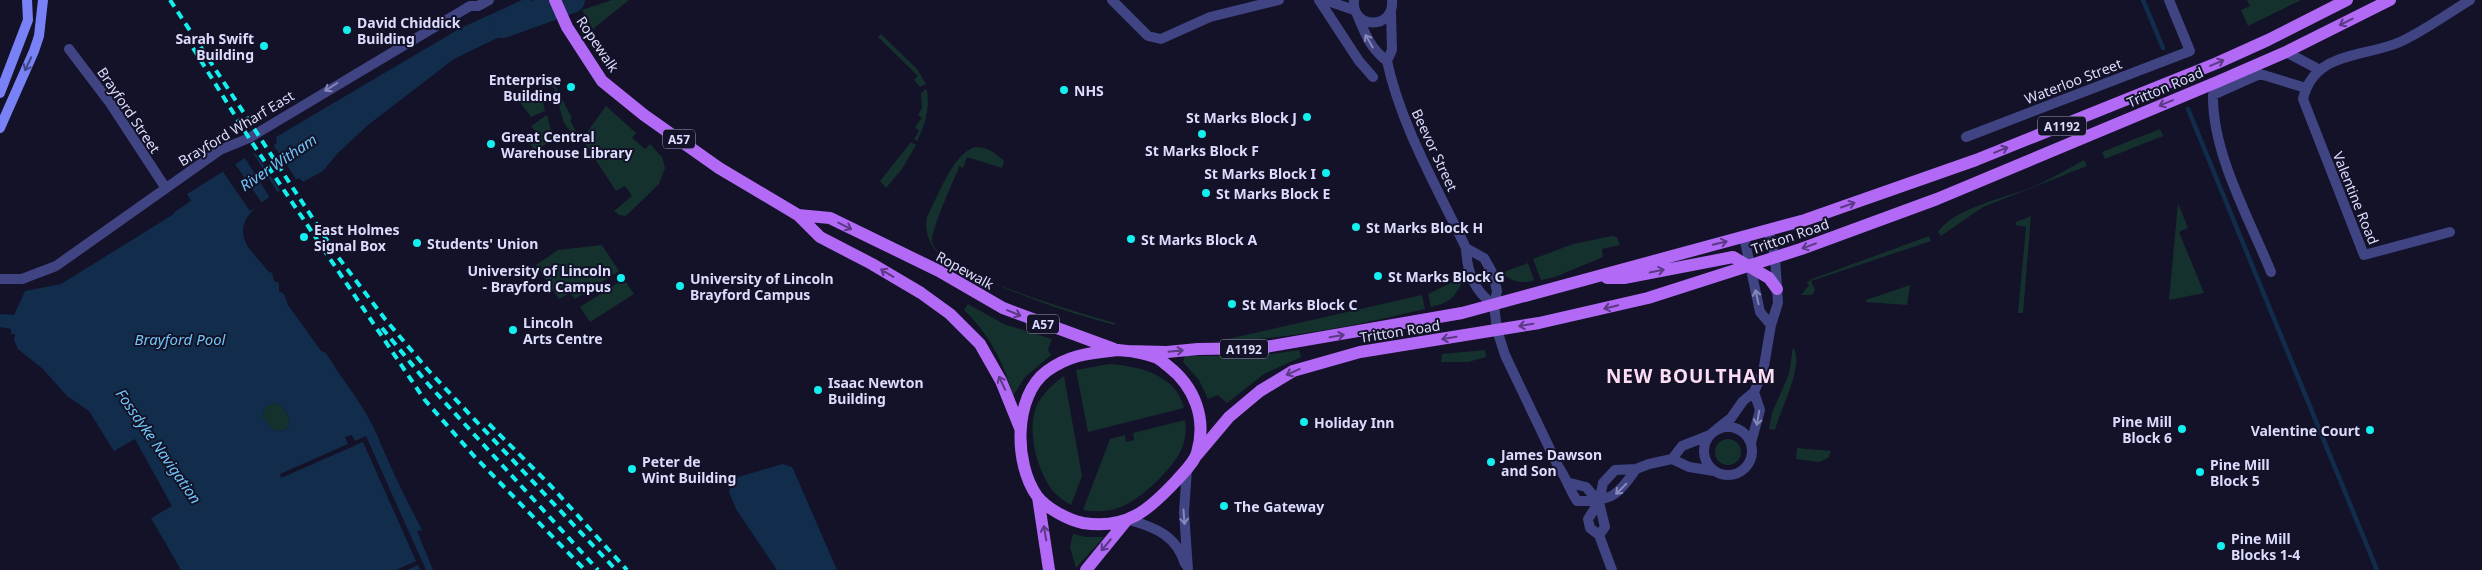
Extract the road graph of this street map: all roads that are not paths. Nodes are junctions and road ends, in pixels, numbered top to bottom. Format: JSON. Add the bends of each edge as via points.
{"nodes":[{"id":1,"x":27,"y":0,"type":"edge"},
{"id":2,"x":43,"y":0,"type":"edge"},
{"id":3,"x":489,"y":0,"type":"edge"},
{"id":4,"x":555,"y":0,"type":"edge"},
{"id":5,"x":1112,"y":0,"type":"edge"},
{"id":6,"x":1279,"y":0,"type":"edge"},
{"id":7,"x":1319,"y":0,"type":"edge"},
{"id":8,"x":1325,"y":0,"type":"edge"},
{"id":9,"x":1392,"y":0,"type":"edge"},
{"id":10,"x":2169,"y":0,"type":"edge"},
{"id":11,"x":2347,"y":0,"type":"edge"},
{"id":12,"x":2390,"y":0,"type":"edge"},
{"id":13,"x":2470,"y":0,"type":"edge"},
{"id":14,"x":1355,"y":9,"type":"edge"},
{"id":15,"x":1391,"y":13,"type":"junction"},
{"id":16,"x":70,"y":49,"type":"dead end"},
{"id":17,"x":2286,"y":52,"type":"junction"},
{"id":18,"x":1387,"y":61,"type":"junction"},
{"id":19,"x":2318,"y":69,"type":"junction"},
{"id":20,"x":1373,"y":77,"type":"dead end"},
{"id":21,"x":2306,"y":88,"type":"junction"},
{"id":22,"x":0,"y":93,"type":"edge"},
{"id":23,"x":0,"y":128,"type":"edge"},
{"id":24,"x":1966,"y":137,"type":"dead end"},
{"id":25,"x":165,"y":188,"type":"junction"},
{"id":26,"x":798,"y":215,"type":"junction"},
{"id":27,"x":1768,"y":230,"type":"junction"},
{"id":28,"x":2450,"y":232,"type":"dead end"},
{"id":29,"x":1744,"y":237,"type":"junction"},
{"id":30,"x":1466,"y":248,"type":"junction"},
{"id":31,"x":1774,"y":256,"type":"junction"},
{"id":32,"x":1750,"y":266,"type":"junction"},
{"id":33,"x":2271,"y":272,"type":"dead end"},
{"id":34,"x":1592,"y":278,"type":"junction"},
{"id":35,"x":0,"y":279,"type":"edge"},
{"id":36,"x":1777,"y":289,"type":"junction"},
{"id":37,"x":1494,"y":305,"type":"junction"},
{"id":38,"x":1771,"y":325,"type":"junction"},
{"id":39,"x":1497,"y":330,"type":"junction"},
{"id":40,"x":1123,"y":351,"type":"junction"},
{"id":41,"x":1754,"y":392,"type":"junction"},
{"id":42,"x":1020,"y":428,"type":"junction"},
{"id":43,"x":1714,"y":432,"type":"junction"},
{"id":44,"x":1751,"y":443,"type":"junction"},
{"id":45,"x":1197,"y":455,"type":"junction"},
{"id":46,"x":1672,"y":459,"type":"junction"},
{"id":47,"x":1187,"y":469,"type":"junction"},
{"id":48,"x":1636,"y":469,"type":"junction"},
{"id":49,"x":1714,"y":471,"type":"junction"},
{"id":50,"x":1570,"y":483,"type":"junction"},
{"id":51,"x":1038,"y":497,"type":"junction"},
{"id":52,"x":1599,"y":502,"type":"junction"},
{"id":53,"x":1128,"y":520,"type":"junction"},
{"id":54,"x":1599,"y":535,"type":"junction"},
{"id":55,"x":1049,"y":570,"type":"edge"},
{"id":56,"x":1086,"y":570,"type":"edge"},
{"id":57,"x":1188,"y":570,"type":"edge"},
{"id":58,"x":1612,"y":570,"type":"edge"}],
"edges":[{"from":1,"to":22,"type":"main road","via":[[28,20]]},
{"from":2,"to":23,"type":"main road","one_way":true,"via":[[34,51]]},
{"from":3,"to":25,"type":"street","name":"Brayford Wharf East","one_way":true,"via":[[470,6],[249,138],[220,150]]},
{"from":4,"to":26,"type":"main road","name":"Ropewalk","number":"A57","via":[[567,27],[602,81],[712,162]]},
{"from":5,"to":6,"type":"street","via":[[1148,36],[1161,39],[1210,18]]},
{"from":7,"to":20,"type":"street"},
{"from":8,"to":14,"type":"street"},
{"from":9,"to":15,"type":"street","name":"Beevor Street"},
{"from":10,"to":24,"type":"street","name":"Waterloo Street","via":[[2190,51]]},
{"from":27,"to":11,"type":"main road","name":"Tritton Road","number":"A1192","one_way":true,"via":[[1814,217],[1994,153],[2217,63]]},
{"from":12,"to":17,"type":"main road","name":"Tritton Road","number":"A1192","one_way":true},
{"from":13,"to":19,"type":"street","via":[[2400,42],[2335,60]]},
{"from":14,"to":15,"type":"street","via":[[1364,21],[1374,23]]},
{"from":18,"to":14,"type":"street","one_way":true,"via":[[1375,52]]},
{"from":15,"to":18,"type":"street","name":"Beevor Street","via":[[1392,50]]},
{"from":16,"to":25,"type":"street","name":"Brayford Street","via":[[110,103]]},
{"from":17,"to":19,"type":"street"},
{"from":17,"to":31,"type":"main road","name":"Tritton Road","number":"A1192","one_way":true,"via":[[1937,198]]},
{"from":18,"to":30,"type":"street","name":"Beevor Street","via":[[1410,132]]},
{"from":19,"to":21,"type":"street"},
{"from":21,"to":28,"type":"street","name":"Valentine Road","via":[[2303,99],[2364,255]]},
{"from":21,"to":33,"type":"street","via":[[2260,74],[2213,95],[2219,146]]},
{"from":25,"to":35,"type":"street","name":"Brayford Wharf East","via":[[56,266],[22,280]]},
{"from":26,"to":40,"type":"main road","name":"Ropewalk","number":"A57","one_way":true,"via":[[830,218],[1003,308]]},
{"from":42,"to":26,"type":"main road","name":"Ropewalk","number":"A57","one_way":true,"via":[[1001,381],[980,344],[950,314],[921,293],[820,237]]},
{"from":27,"to":29,"type":"main road","name":"Tritton Road","number":"A1192"},
{"from":27,"to":31,"type":"street"},
{"from":29,"to":32,"type":"street"},
{"from":34,"to":29,"type":"main road","name":"Tritton Road","number":"A1192","one_way":true},
{"from":30,"to":37,"type":"street","name":"Beevor Street","via":[[1467,264],[1480,295]]},
{"from":30,"to":37,"type":"street","name":"Beevor Street","via":[[1484,258],[1492,274],[1497,291]]},
{"from":31,"to":32,"type":"main road","name":"Tritton Road","number":"A1192"},
{"from":31,"to":36,"type":"street"},
{"from":34,"to":32,"type":"main road","one_way":true,"via":[[1624,278],[1726,257]]},
{"from":32,"to":36,"type":"main road","via":[[1769,278]]},
{"from":38,"to":32,"type":"street","one_way":true,"via":[[1760,312]]},
{"from":32,"to":39,"type":"main road","name":"Tritton Road","number":"A1192","one_way":true,"via":[[1648,298]]},
{"from":34,"to":37,"type":"main road","name":"Tritton Road","number":"A1192"},
{"from":36,"to":38,"type":"street","via":[[1777,312]]},
{"from":37,"to":39,"type":"street","name":"Beevor Street"},
{"from":40,"to":37,"type":"main road","name":"Tritton Road","number":"A1192","one_way":true,"via":[[1260,348]]},
{"from":38,"to":41,"type":"street","via":[[1763,372]]},
{"from":39,"to":45,"type":"main road","name":"Tritton Road","number":"A1192","one_way":true,"via":[[1360,352],[1293,371],[1260,391],[1229,417]]},
{"from":39,"to":50,"type":"street","name":"Beevor Street","via":[[1505,356],[1558,466]]},
{"from":40,"to":42,"type":"main road","via":[[1074,356],[1045,372],[1030,390]]},
{"from":40,"to":45,"type":"main road","via":[[1156,358],[1181,376],[1192,393],[1201,418]]},
{"from":41,"to":43,"type":"street"},
{"from":41,"to":44,"type":"street","one_way":true,"via":[[1760,410]]},
{"from":42,"to":51,"type":"main road","via":[[1023,459]]},
{"from":43,"to":44,"type":"street","via":[[1735,428],[1745,433]]},
{"from":43,"to":46,"type":"street","via":[[1682,446]]},
{"from":43,"to":49,"type":"street","via":[[1704,451]]},
{"from":44,"to":49,"type":"street","via":[[1751,459],[1741,472],[1731,475]]},
{"from":45,"to":47,"type":"main road"},
{"from":46,"to":48,"type":"street"},
{"from":46,"to":49,"type":"street","via":[[1689,467]]},
{"from":47,"to":53,"type":"main road","via":[[1157,500]]},
{"from":47,"to":57,"type":"street","one_way":true,"via":[[1184,512]]},
{"from":48,"to":52,"type":"street","one_way":true,"via":[[1618,494]]},
{"from":48,"to":52,"type":"street","via":[[1615,470],[1603,483]]},
{"from":50,"to":52,"type":"street","via":[[1586,487]]},
{"from":50,"to":52,"type":"street","name":"Beevor Street","via":[[1577,501]]},
{"from":51,"to":53,"type":"main road","via":[[1060,514],[1082,523]]},
{"from":55,"to":51,"type":"main road","one_way":true},
{"from":52,"to":54,"type":"street","via":[[1605,527]]},
{"from":52,"to":54,"type":"street","via":[[1588,519],[1590,528]]},
{"from":53,"to":56,"type":"main road","one_way":true},
{"from":53,"to":57,"type":"street","via":[[1160,530],[1170,538]]},
{"from":54,"to":58,"type":"street"}]}
